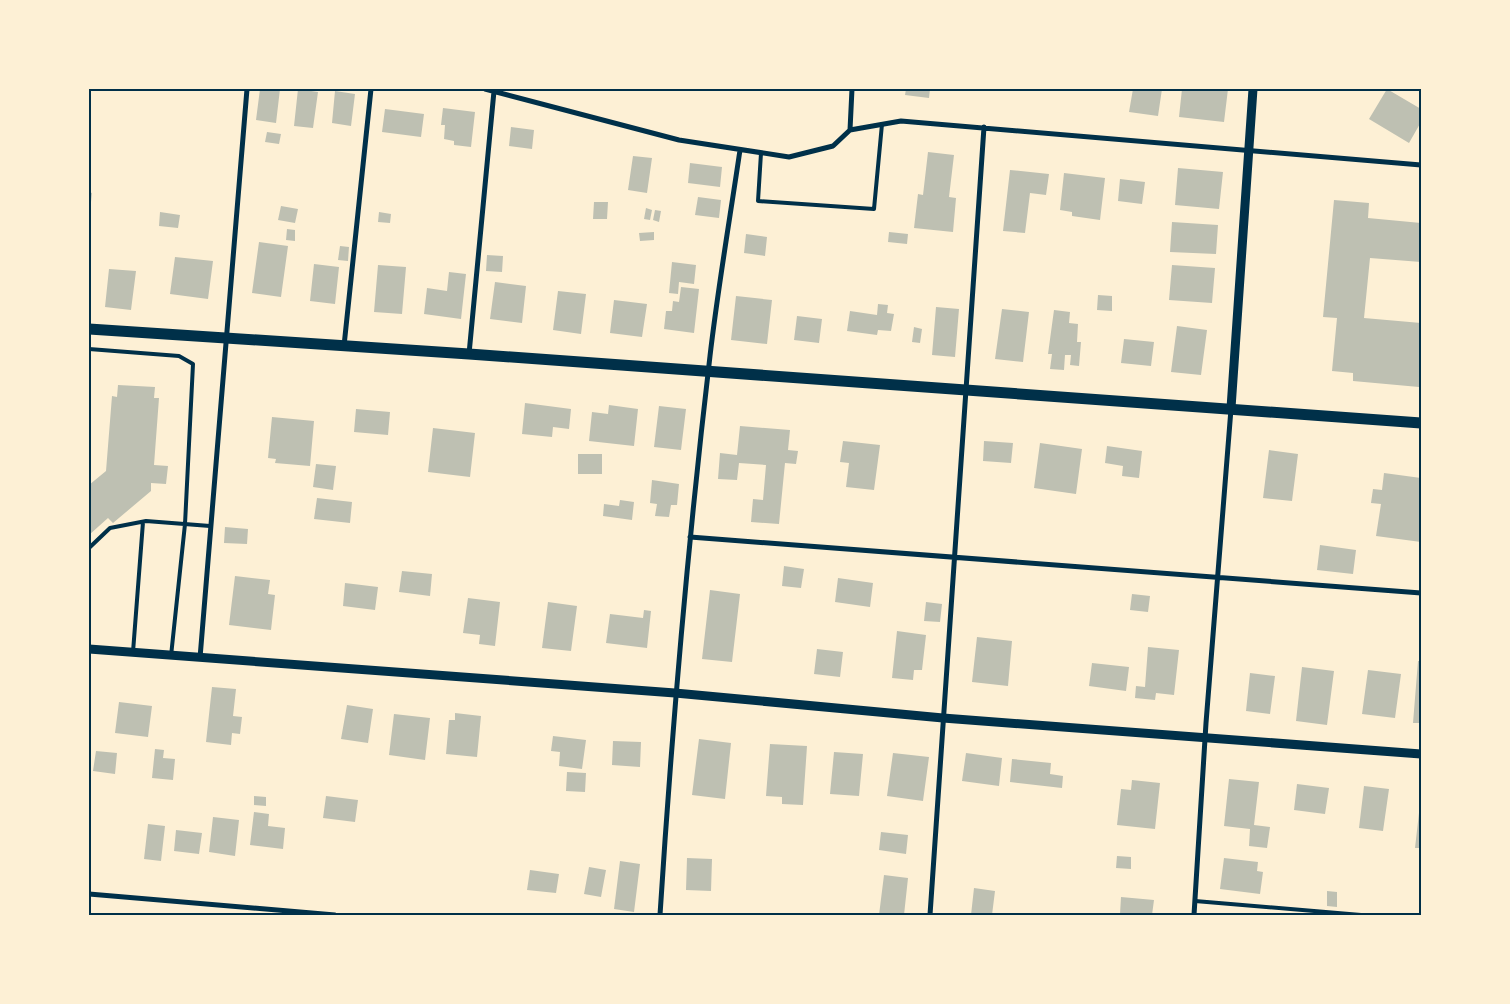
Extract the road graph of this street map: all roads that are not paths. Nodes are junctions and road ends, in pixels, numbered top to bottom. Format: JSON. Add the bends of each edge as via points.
{"nodes":[{"id":1,"x":247,"y":89,"type":"edge"},
{"id":2,"x":371,"y":89,"type":"edge"},
{"id":3,"x":485,"y":89,"type":"edge"},
{"id":4,"x":852,"y":89,"type":"edge"},
{"id":5,"x":1253,"y":89,"type":"edge"},
{"id":6,"x":494,"y":91,"type":"junction"},
{"id":7,"x":508,"y":91,"type":"edge"},
{"id":8,"x":882,"y":124,"type":"junction"},
{"id":9,"x":984,"y":127,"type":"junction"},
{"id":10,"x":850,"y":130,"type":"junction"},
{"id":11,"x":740,"y":150,"type":"junction"},
{"id":12,"x":1248,"y":152,"type":"junction"},
{"id":13,"x":761,"y":153,"type":"junction"},
{"id":14,"x":1421,"y":165,"type":"edge"},
{"id":15,"x":89,"y":329,"type":"edge"},
{"id":16,"x":226,"y":337,"type":"junction"},
{"id":17,"x":344,"y":346,"type":"junction"},
{"id":18,"x":89,"y":349,"type":"edge"},
{"id":19,"x":469,"y":354,"type":"junction"},
{"id":20,"x":708,"y":371,"type":"junction"},
{"id":21,"x":966,"y":390,"type":"junction"},
{"id":22,"x":1231,"y":408,"type":"junction"},
{"id":23,"x":1421,"y":422,"type":"edge"},
{"id":24,"x":143,"y":522,"type":"junction"},
{"id":25,"x":185,"y":524,"type":"junction"},
{"id":26,"x":210,"y":526,"type":"junction"},
{"id":27,"x":690,"y":537,"type":"junction"},
{"id":28,"x":89,"y":548,"type":"edge"},
{"id":29,"x":956,"y":558,"type":"junction"},
{"id":30,"x":1218,"y":577,"type":"junction"},
{"id":31,"x":1421,"y":593,"type":"edge"},
{"id":32,"x":89,"y":649,"type":"edge"},
{"id":33,"x":133,"y":653,"type":"junction"},
{"id":34,"x":171,"y":656,"type":"junction"},
{"id":35,"x":200,"y":658,"type":"junction"},
{"id":36,"x":675,"y":693,"type":"junction"},
{"id":37,"x":943,"y":718,"type":"junction"},
{"id":38,"x":1205,"y":738,"type":"junction"},
{"id":39,"x":1421,"y":754,"type":"edge"},
{"id":40,"x":89,"y":894,"type":"edge"},
{"id":41,"x":1196,"y":901,"type":"junction"},
{"id":42,"x":335,"y":915,"type":"edge"},
{"id":43,"x":660,"y":915,"type":"edge"},
{"id":44,"x":930,"y":915,"type":"edge"},
{"id":45,"x":1194,"y":915,"type":"edge"},
{"id":46,"x":1361,"y":915,"type":"edge"}],
"edges":[{"from":1,"to":16,"type":"street"},
{"from":2,"to":17,"type":"street"},
{"from":3,"to":6,"type":"street"},
{"from":4,"to":10,"type":"street"},
{"from":5,"to":12,"type":"street"},
{"from":6,"to":7,"type":"street"},
{"from":6,"to":19,"type":"street"},
{"from":7,"to":11,"type":"street","via":[[679,140]]},
{"from":8,"to":9,"type":"street","via":[[923,122]]},
{"from":8,"to":10,"type":"street"},
{"from":8,"to":13,"type":"lane","via":[[874,209],[758,201]]},
{"from":9,"to":12,"type":"street"},
{"from":9,"to":21,"type":"street"},
{"from":10,"to":13,"type":"street","via":[[833,146],[810,154],[789,157]]},
{"from":11,"to":13,"type":"street"},
{"from":11,"to":20,"type":"street"},
{"from":12,"to":14,"type":"street"},
{"from":12,"to":22,"type":"street"},
{"from":15,"to":16,"type":"main road"},
{"from":16,"to":17,"type":"main road"},
{"from":16,"to":26,"type":"street"},
{"from":17,"to":19,"type":"main road"},
{"from":18,"to":25,"type":"lane","via":[[179,356],[193,364]]},
{"from":19,"to":20,"type":"main road"},
{"from":20,"to":21,"type":"main road"},
{"from":20,"to":27,"type":"street"},
{"from":21,"to":22,"type":"main road"},
{"from":21,"to":29,"type":"street"},
{"from":22,"to":23,"type":"main road"},
{"from":22,"to":30,"type":"street"},
{"from":24,"to":25,"type":"lane"},
{"from":24,"to":28,"type":"lane","via":[[110,528]]},
{"from":24,"to":33,"type":"lane"},
{"from":25,"to":26,"type":"lane"},
{"from":25,"to":34,"type":"lane"},
{"from":26,"to":35,"type":"street"},
{"from":27,"to":29,"type":"street"},
{"from":27,"to":36,"type":"street"},
{"from":29,"to":30,"type":"street"},
{"from":29,"to":37,"type":"street"},
{"from":30,"to":31,"type":"street"},
{"from":30,"to":38,"type":"street"},
{"from":32,"to":33,"type":"street"},
{"from":33,"to":34,"type":"street"},
{"from":34,"to":35,"type":"street"},
{"from":35,"to":36,"type":"street"},
{"from":36,"to":37,"type":"street"},
{"from":36,"to":43,"type":"street"},
{"from":37,"to":38,"type":"street"},
{"from":37,"to":44,"type":"street"},
{"from":38,"to":39,"type":"street"},
{"from":38,"to":41,"type":"street"},
{"from":40,"to":42,"type":"street"},
{"from":41,"to":45,"type":"street"},
{"from":41,"to":46,"type":"lane"}]}
